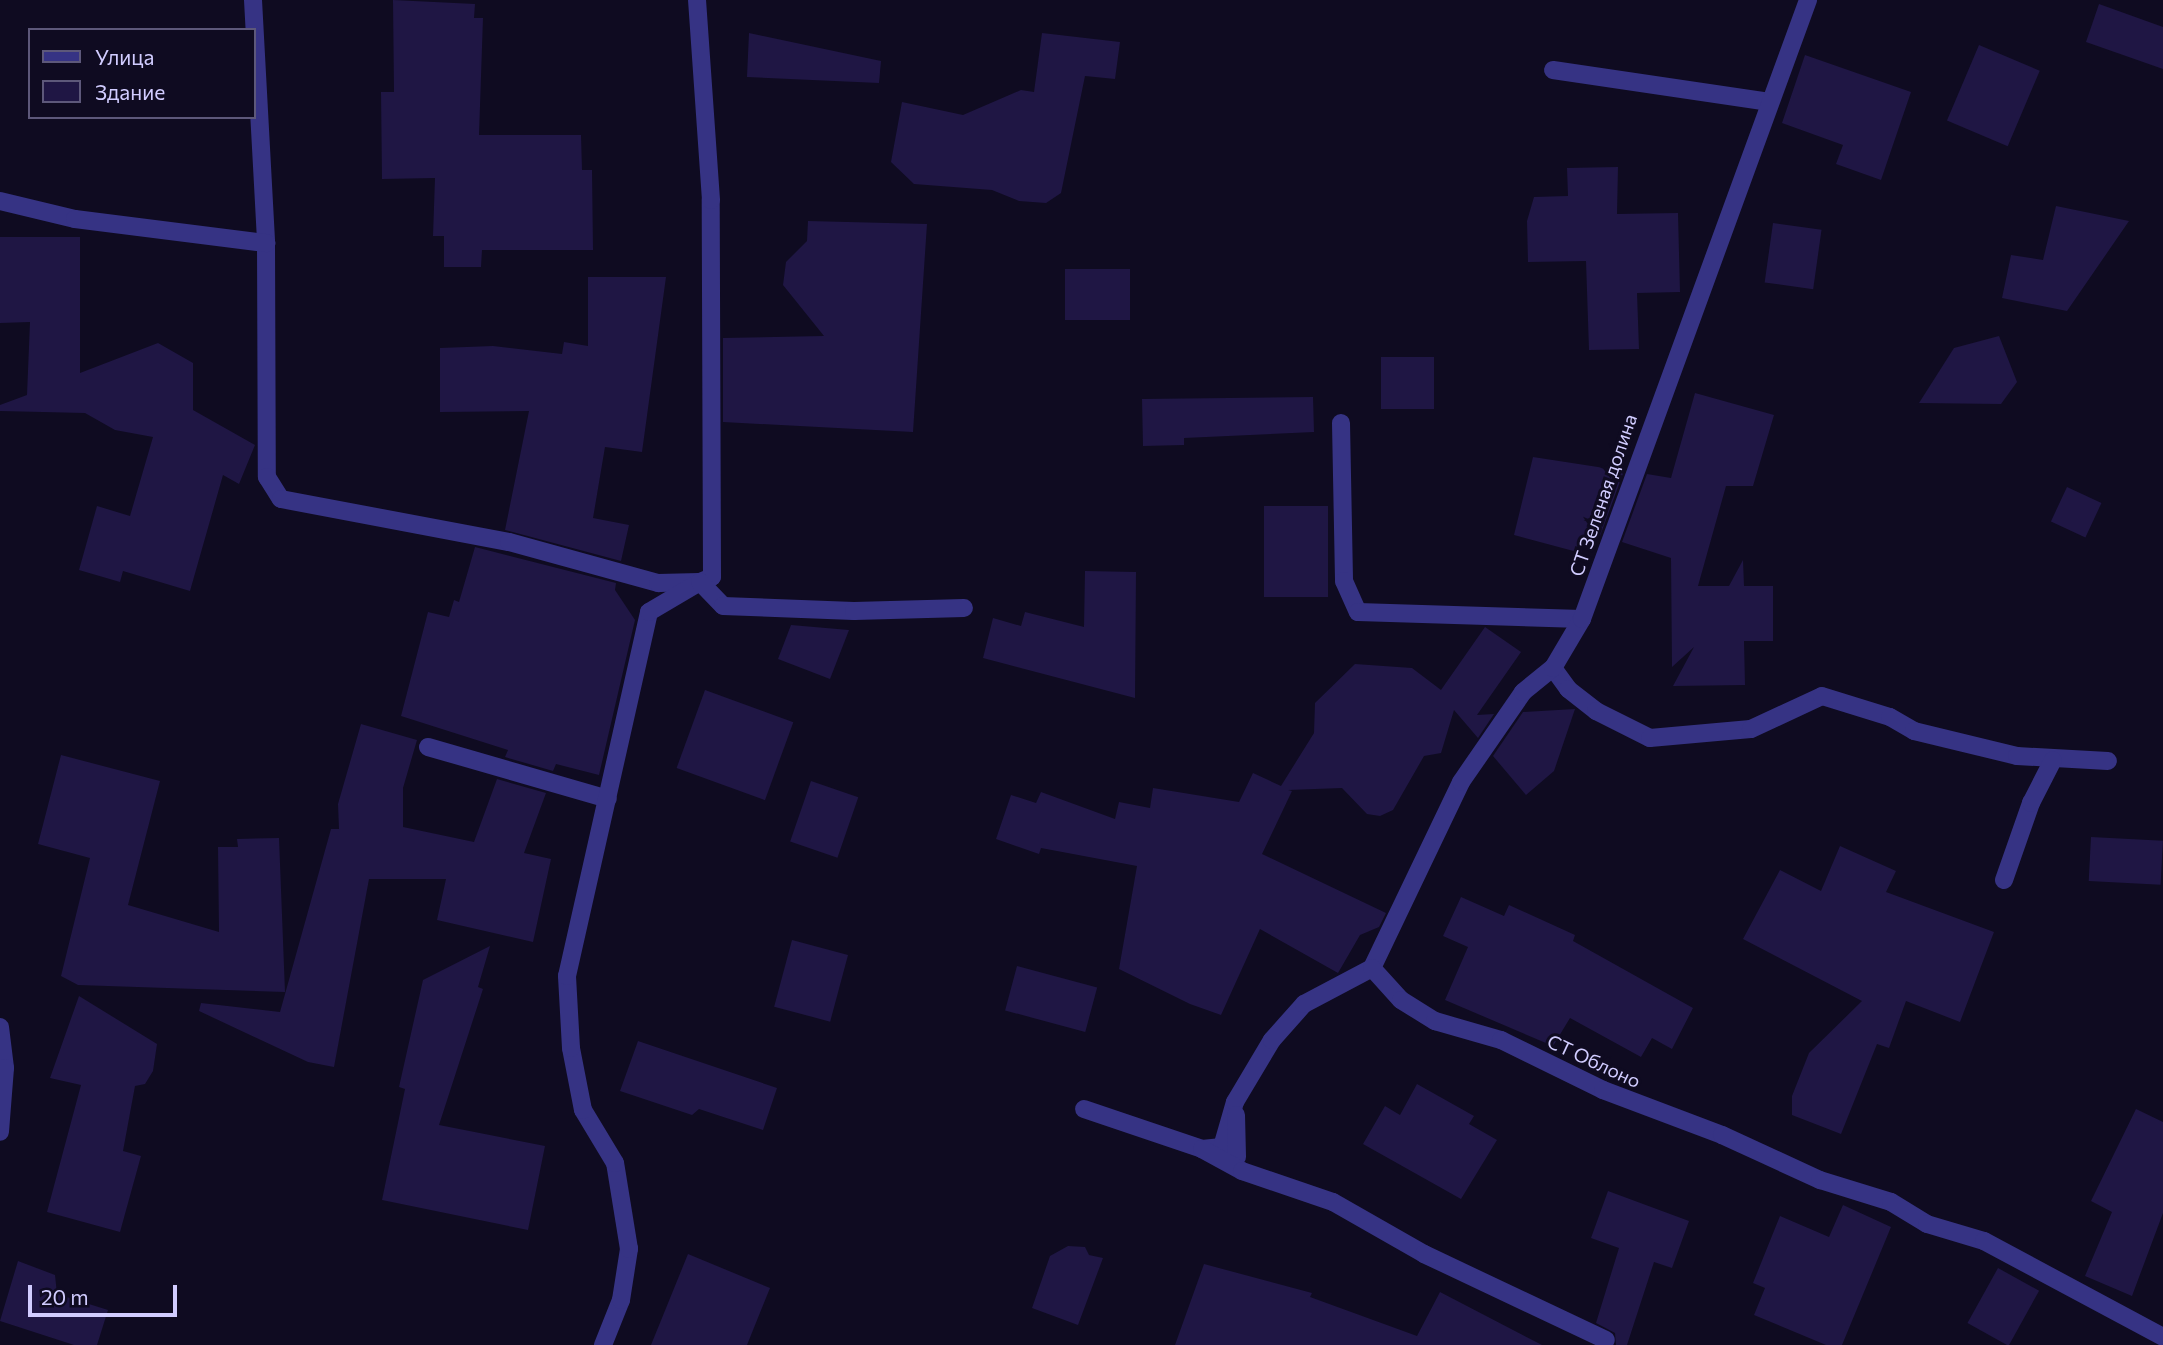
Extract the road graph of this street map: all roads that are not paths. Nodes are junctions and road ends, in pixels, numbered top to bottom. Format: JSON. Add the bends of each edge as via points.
{"nodes":[{"id":1,"x":253,"y":0,"type":"edge"},
{"id":2,"x":697,"y":0,"type":"edge"},
{"id":3,"x":1808,"y":0,"type":"edge"},
{"id":4,"x":254,"y":28,"type":"edge"},
{"id":5,"x":256,"y":56,"type":"edge"},
{"id":6,"x":1553,"y":69,"type":"dead end"},
{"id":7,"x":1770,"y":102,"type":"junction"},
{"id":8,"x":0,"y":201,"type":"edge"},
{"id":9,"x":266,"y":243,"type":"junction"},
{"id":10,"x":1341,"y":423,"type":"dead end"},
{"id":11,"x":701,"y":582,"type":"junction"},
{"id":12,"x":964,"y":608,"type":"dead end"},
{"id":13,"x":1582,"y":619,"type":"junction"},
{"id":14,"x":1553,"y":668,"type":"junction"},
{"id":15,"x":428,"y":747,"type":"dead end"},
{"id":16,"x":2053,"y":760,"type":"junction"},
{"id":17,"x":2108,"y":761,"type":"dead end"},
{"id":18,"x":608,"y":799,"type":"junction"},
{"id":19,"x":2004,"y":880,"type":"dead end"},
{"id":20,"x":1372,"y":968,"type":"junction"},
{"id":21,"x":0,"y":1027,"type":"edge"},
{"id":22,"x":1235,"y":1102,"type":"junction"},
{"id":23,"x":1084,"y":1109,"type":"dead end"},
{"id":24,"x":0,"y":1132,"type":"edge"},
{"id":25,"x":1222,"y":1147,"type":"junction"},
{"id":26,"x":1202,"y":1149,"type":"junction"},
{"id":27,"x":1239,"y":1164,"type":"junction"},
{"id":28,"x":2163,"y":1337,"type":"edge"},
{"id":29,"x":1606,"y":1340,"type":"dead end"},
{"id":30,"x":603,"y":1345,"type":"edge"}],
"edges":[{"from":1,"to":4,"type":"street"},
{"from":2,"to":11,"type":"street","via":[[711,200],[712,577]]},
{"from":3,"to":7,"type":"street","name":"СТ Зеленая долина"},
{"from":5,"to":9,"type":"street"},
{"from":6,"to":7,"type":"street"},
{"from":7,"to":13,"type":"street","name":"СТ Зеленая долина"},
{"from":8,"to":9,"type":"street","via":[[100,223]]},
{"from":9,"to":11,"type":"street","via":[[267,477],[281,499],[509,542],[658,583]]},
{"from":10,"to":13,"type":"street","via":[[1344,580],[1358,612]]},
{"from":11,"to":12,"type":"street","via":[[723,606],[855,611]]},
{"from":11,"to":18,"type":"street","via":[[649,612]]},
{"from":13,"to":14,"type":"street","name":"СТ Зеленая долина"},
{"from":14,"to":16,"type":"street","via":[[1568,690],[1596,711],[1650,738],[1751,729],[1822,696],[1890,717],[1914,731]]},
{"from":14,"to":20,"type":"street","name":"СТ Зеленая долина","via":[[1522,692],[1461,782]]},
{"from":15,"to":18,"type":"street"},
{"from":16,"to":17,"type":"street"},
{"from":16,"to":19,"type":"street","via":[[2031,803]]},
{"from":18,"to":30,"type":"street","via":[[567,976],[571,1048],[583,1110],[615,1163],[629,1249],[621,1300]]},
{"from":20,"to":22,"type":"street","via":[[1304,1004],[1250,1071]]},
{"from":20,"to":28,"type":"street","name":"СТ Облоно","via":[[1401,1000],[1434,1021],[1501,1040],[1603,1090],[1722,1135],[1820,1180],[1891,1202],[1927,1224],[2008,1252]]},
{"from":21,"to":24,"type":"street","via":[[5,1068]]},
{"from":22,"to":25,"type":"street"},
{"from":22,"to":27,"type":"street"},
{"from":23,"to":26,"type":"street"},
{"from":25,"to":26,"type":"street"},
{"from":25,"to":27,"type":"street"},
{"from":26,"to":27,"type":"street"},
{"from":27,"to":29,"type":"street","via":[[1333,1202],[1424,1254]]}]}
